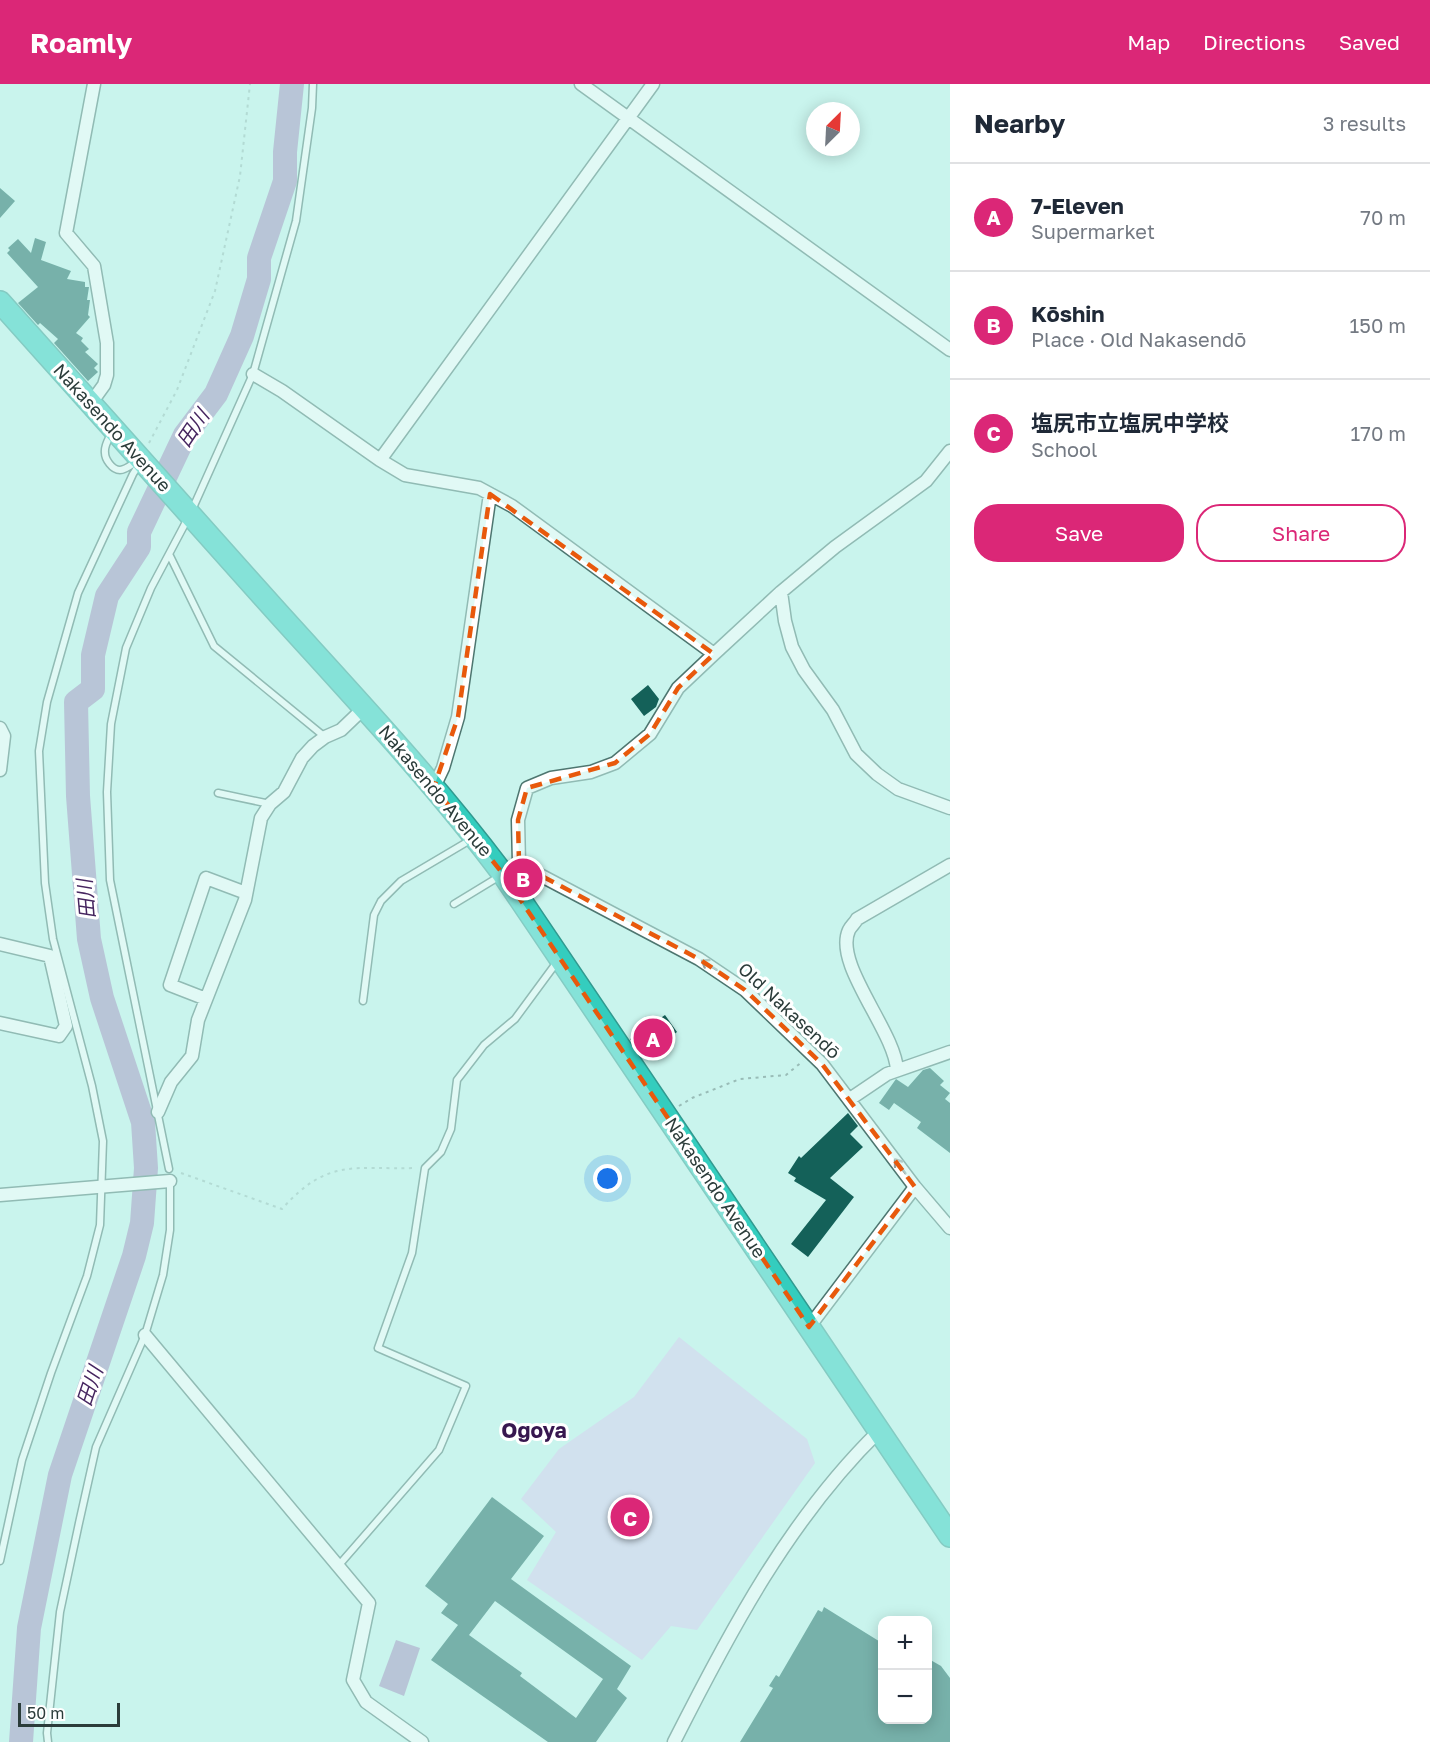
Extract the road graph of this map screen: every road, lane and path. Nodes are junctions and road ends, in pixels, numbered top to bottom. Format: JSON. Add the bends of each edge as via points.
{"nodes":[{"id":1,"x":94,"y":84,"type":"edge"},
{"id":2,"x":250,"y":84,"type":"edge"},
{"id":3,"x":313,"y":84,"type":"edge"},
{"id":4,"x":581,"y":84,"type":"edge"},
{"id":5,"x":653,"y":84,"type":"edge"},
{"id":6,"x":628,"y":118,"type":"junction"},
{"id":7,"x":0,"y":302,"type":"edge"},
{"id":8,"x":950,"y":351,"type":"edge"},
{"id":9,"x":253,"y":374,"type":"junction"},
{"id":10,"x":91,"y":403,"type":"junction"},
{"id":11,"x":950,"y":451,"type":"edge"},
{"id":12,"x":141,"y":460,"type":"junction"},
{"id":13,"x":380,"y":460,"type":"junction"},
{"id":14,"x":490,"y":494,"type":"junction"},
{"id":15,"x":188,"y":512,"type":"junction"},
{"id":16,"x":170,"y":556,"type":"junction"},
{"id":17,"x":781,"y":592,"type":"junction"},
{"id":18,"x":714,"y":654,"type":"junction"},
{"id":19,"x":364,"y":708,"type":"junction"},
{"id":20,"x":0,"y":728,"type":"edge"},
{"id":21,"x":325,"y":737,"type":"junction"},
{"id":22,"x":0,"y":770,"type":"edge"},
{"id":23,"x":434,"y":787,"type":"junction"},
{"id":24,"x":218,"y":793,"type":"dead end"},
{"id":25,"x":270,"y":804,"type":"junction"},
{"id":26,"x":950,"y":808,"type":"edge"},
{"id":27,"x":475,"y":837,"type":"junction"},
{"id":28,"x":950,"y":865,"type":"edge"},
{"id":29,"x":511,"y":869,"type":"junction"},
{"id":30,"x":246,"y":893,"type":"junction"},
{"id":31,"x":454,"y":904,"type":"dead end"},
{"id":32,"x":0,"y":944,"type":"edge"},
{"id":33,"x":559,"y":959,"type":"junction"},
{"id":34,"x":206,"y":999,"type":"junction"},
{"id":35,"x":363,"y":1001,"type":"dead end"},
{"id":36,"x":0,"y":1023,"type":"edge"},
{"id":37,"x":950,"y":1052,"type":"edge"},
{"id":38,"x":812,"y":1053,"type":"junction"},
{"id":39,"x":897,"y":1070,"type":"junction"},
{"id":40,"x":850,"y":1099,"type":"junction"},
{"id":41,"x":159,"y":1112,"type":"junction"},
{"id":42,"x":665,"y":1115,"type":"junction"},
{"id":43,"x":425,"y":1168,"type":"junction"},
{"id":44,"x":168,"y":1177,"type":"junction"},
{"id":45,"x":102,"y":1186,"type":"junction"},
{"id":46,"x":915,"y":1187,"type":"junction"},
{"id":47,"x":0,"y":1195,"type":"edge"},
{"id":48,"x":950,"y":1228,"type":"edge"},
{"id":49,"x":809,"y":1327,"type":"junction"},
{"id":50,"x":145,"y":1335,"type":"junction"},
{"id":51,"x":879,"y":1431,"type":"junction"},
{"id":52,"x":950,"y":1536,"type":"edge"},
{"id":53,"x":0,"y":1561,"type":"edge"},
{"id":54,"x":339,"y":1565,"type":"junction"},
{"id":55,"x":48,"y":1742,"type":"edge"},
{"id":56,"x":422,"y":1742,"type":"edge"},
{"id":57,"x":674,"y":1742,"type":"edge"}],
"edges":[{"from":1,"to":10,"type":"street","via":[[66,233],[94,266],[107,343],[107,375]]},
{"from":2,"to":12,"type":"path","via":[[240,176],[215,291],[177,390]]},
{"from":3,"to":9,"type":"lane","via":[[296,221]]},
{"from":4,"to":6,"type":"street"},
{"from":5,"to":6,"type":"street"},
{"from":6,"to":8,"type":"street"},
{"from":6,"to":13,"type":"street"},
{"from":7,"to":10,"type":"highway","name":"Nakasendo Avenue"},
{"from":9,"to":13,"type":"street"},
{"from":9,"to":15,"type":"lane"},
{"from":10,"to":12,"type":"highway","name":"Nakasendo Avenue"},
{"from":11,"to":17,"type":"street","via":[[926,481]]},
{"from":12,"to":15,"type":"highway","name":"Nakasendo Avenue"},
{"from":12,"to":45,"type":"lane","via":[[78,592],[47,702],[39,751],[45,883],[53,939],[103,1141]]},
{"from":13,"to":14,"type":"street","via":[[405,475],[479,488]]},
{"from":14,"to":18,"type":"street","via":[[512,506]]},
{"from":14,"to":23,"type":"street","via":[[459,717]]},
{"from":15,"to":16,"type":"lane"},
{"from":15,"to":19,"type":"highway","name":"Nakasendo Avenue"},
{"from":16,"to":21,"type":"lane","via":[[214,646]]},
{"from":16,"to":41,"type":"lane","via":[[151,588],[126,648],[111,724],[107,792],[110,880]]},
{"from":17,"to":18,"type":"street"},
{"from":17,"to":26,"type":"street","via":[[792,647],[856,754],[898,789]]},
{"from":18,"to":29,"type":"street","via":[[678,688],[650,734],[615,763],[591,772],[550,778],[527,788]]},
{"from":19,"to":21,"type":"street","via":[[341,730]]},
{"from":19,"to":23,"type":"highway","name":"Nakasendo Avenue"},
{"from":20,"to":22,"type":"street","via":[[4,736]]},
{"from":21,"to":25,"type":"street","via":[[302,758],[284,792]]},
{"from":23,"to":27,"type":"highway","name":"Nakasendo Avenue"},
{"from":24,"to":25,"type":"lane"},
{"from":25,"to":30,"type":"street","via":[[261,818]]},
{"from":27,"to":29,"type":"highway","name":"Nakasendo Avenue"},
{"from":27,"to":35,"type":"lane","via":[[401,881],[381,901],[374,915]]},
{"from":28,"to":39,"type":"street","via":[[858,919],[849,929],[848,951],[853,970],[882,1025]]},
{"from":29,"to":31,"type":"lane"},
{"from":29,"to":33,"type":"highway","name":"Nakasendo Avenue"},
{"from":38,"to":29,"type":"street","name":"Old Nakasendō","one_way":true,"via":[[727,976],[662,938]]},
{"from":30,"to":34,"type":"street"},
{"from":30,"to":34,"type":"street","via":[[206,878],[170,985]]},
{"from":32,"to":36,"type":"street","via":[[50,956],[66,1026],[59,1036]]},
{"from":33,"to":42,"type":"highway","name":"Nakasendo Avenue"},
{"from":33,"to":43,"type":"lane","via":[[515,1019],[484,1045],[458,1080],[451,1129],[441,1152]]},
{"from":34,"to":41,"type":"street","via":[[192,1056],[171,1082]]},
{"from":37,"to":39,"type":"street"},
{"from":38,"to":40,"type":"street","name":"Old Nakasendō"},
{"from":38,"to":42,"type":"path","via":[[786,1075],[740,1079],[692,1098]]},
{"from":39,"to":40,"type":"street"},
{"from":46,"to":40,"type":"street","name":"Old Nakasendō","one_way":true},
{"from":41,"to":44,"type":"lane"},
{"from":42,"to":49,"type":"highway","name":"Nakasendo Avenue"},
{"from":43,"to":44,"type":"path","via":[[344,1169],[320,1176],[297,1192],[282,1209]]},
{"from":43,"to":54,"type":"lane","via":[[412,1253],[378,1347],[466,1386],[439,1450]]},
{"from":44,"to":45,"type":"street"},
{"from":44,"to":50,"type":"lane","via":[[170,1230],[164,1275]]},
{"from":45,"to":47,"type":"street"},
{"from":45,"to":53,"type":"lane","via":[[97,1240],[22,1460]]},
{"from":46,"to":48,"type":"street","name":"Old Nakasendō"},
{"from":46,"to":49,"type":"street"},
{"from":49,"to":51,"type":"highway","name":"Nakasendo Avenue"},
{"from":50,"to":54,"type":"street"},
{"from":50,"to":55,"type":"lane","via":[[96,1447],[60,1612]]},
{"from":51,"to":52,"type":"highway","name":"Nakasendo Avenue"},
{"from":51,"to":57,"type":"street","via":[[848,1461],[767,1571]]},
{"from":54,"to":56,"type":"street","via":[[369,1603],[353,1680],[366,1702]]}]}
